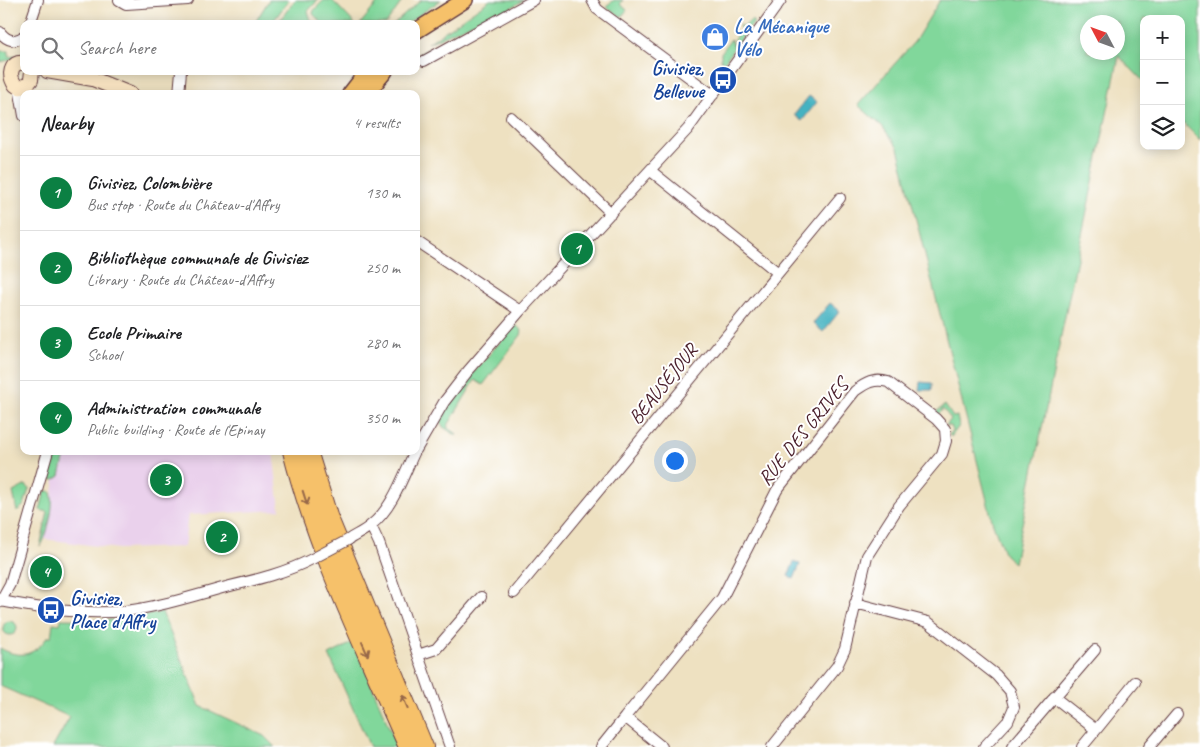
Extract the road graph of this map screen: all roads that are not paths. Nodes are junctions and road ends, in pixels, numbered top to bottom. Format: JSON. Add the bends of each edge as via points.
{"nodes":[{"id":1,"x":38,"y":0,"type":"edge"},
{"id":2,"x":119,"y":0,"type":"edge"},
{"id":3,"x":188,"y":0,"type":"edge"},
{"id":4,"x":465,"y":0,"type":"edge"},
{"id":5,"x":534,"y":0,"type":"edge"},
{"id":6,"x":592,"y":0,"type":"edge"},
{"id":7,"x":781,"y":0,"type":"edge"},
{"id":8,"x":444,"y":13,"type":"junction"},
{"id":9,"x":31,"y":20,"type":"edge"},
{"id":10,"x":420,"y":28,"type":"edge"},
{"id":11,"x":0,"y":32,"type":"edge"},
{"id":12,"x":420,"y":36,"type":"edge"},
{"id":13,"x":20,"y":38,"type":"edge"},
{"id":14,"x":424,"y":61,"type":"dead end"},
{"id":15,"x":12,"y":65,"type":"edge"},
{"id":16,"x":70,"y":75,"type":"edge"},
{"id":17,"x":181,"y":75,"type":"edge"},
{"id":18,"x":365,"y":75,"type":"edge"},
{"id":19,"x":382,"y":75,"type":"edge"},
{"id":20,"x":32,"y":76,"type":"edge"},
{"id":21,"x":9,"y":81,"type":"edge"},
{"id":22,"x":120,"y":90,"type":"edge"},
{"id":23,"x":179,"y":90,"type":"edge"},
{"id":24,"x":353,"y":90,"type":"edge"},
{"id":25,"x":369,"y":90,"type":"edge"},
{"id":26,"x":713,"y":95,"type":"junction"},
{"id":27,"x":20,"y":107,"type":"edge"},
{"id":28,"x":511,"y":117,"type":"dead end"},
{"id":29,"x":651,"y":171,"type":"junction"},
{"id":30,"x":840,"y":198,"type":"dead end"},
{"id":31,"x":611,"y":213,"type":"junction"},
{"id":32,"x":420,"y":244,"type":"edge"},
{"id":33,"x":777,"y":272,"type":"junction"},
{"id":34,"x":520,"y":311,"type":"junction"},
{"id":35,"x":420,"y":443,"type":"edge"},
{"id":36,"x":47,"y":455,"type":"edge"},
{"id":37,"x":293,"y":455,"type":"edge"},
{"id":38,"x":309,"y":455,"type":"edge"},
{"id":39,"x":413,"y":455,"type":"edge"},
{"id":40,"x":371,"y":526,"type":"junction"},
{"id":41,"x":514,"y":593,"type":"dead end"},
{"id":42,"x":481,"y":597,"type":"dead end"},
{"id":43,"x":0,"y":601,"type":"edge"},
{"id":44,"x":855,"y":603,"type":"junction"},
{"id":45,"x":1095,"y":650,"type":"dead end"},
{"id":46,"x":418,"y":655,"type":"junction"},
{"id":47,"x":1135,"y":682,"type":"dead end"},
{"id":48,"x":1054,"y":697,"type":"junction"},
{"id":49,"x":1177,"y":714,"type":"dead end"},
{"id":50,"x":625,"y":717,"type":"junction"},
{"id":51,"x":1096,"y":730,"type":"junction"},
{"id":52,"x":408,"y":747,"type":"edge"},
{"id":53,"x":424,"y":747,"type":"edge"},
{"id":54,"x":450,"y":747,"type":"edge"},
{"id":55,"x":602,"y":747,"type":"edge"},
{"id":56,"x":662,"y":747,"type":"edge"},
{"id":57,"x":772,"y":747,"type":"edge"},
{"id":58,"x":984,"y":747,"type":"edge"},
{"id":59,"x":1012,"y":747,"type":"edge"},
{"id":60,"x":1082,"y":747,"type":"edge"},
{"id":61,"x":1150,"y":747,"type":"edge"}],
"edges":[{"from":1,"to":9,"type":"street"},
{"from":2,"to":3,"type":"street","via":[[126,4]]},
{"from":4,"to":8,"type":"main road"},
{"from":5,"to":14,"type":"street"},
{"from":6,"to":26,"type":"street","via":[[597,9]]},
{"from":7,"to":26,"type":"street"},
{"from":8,"to":10,"type":"main road"},
{"from":8,"to":12,"type":"main road"},
{"from":11,"to":13,"type":"street","via":[[8,40]]},
{"from":15,"to":21,"type":"main road"},
{"from":16,"to":22,"type":"main road","via":[[93,79]]},
{"from":17,"to":23,"type":"street"},
{"from":18,"to":24,"type":"main road"},
{"from":19,"to":25,"type":"main road"},
{"from":20,"to":21,"type":"main road","via":[[26,85]]},
{"from":21,"to":27,"type":"street"},
{"from":26,"to":29,"type":"street"},
{"from":28,"to":31,"type":"street"},
{"from":29,"to":31,"type":"street"},
{"from":29,"to":33,"type":"street"},
{"from":30,"to":33,"type":"street","name":"BEAUSÉJOUR"},
{"from":31,"to":34,"type":"street"},
{"from":32,"to":34,"type":"street"},
{"from":33,"to":41,"type":"street","name":"BEAUSÉJOUR"},
{"from":34,"to":35,"type":"street","via":[[444,402]]},
{"from":36,"to":43,"type":"street","via":[[10,584]]},
{"from":37,"to":52,"type":"highway","one_way":true,"via":[[330,568]]},
{"from":53,"to":38,"type":"highway","one_way":true,"via":[[328,516]]},
{"from":39,"to":40,"type":"street","via":[[387,507]]},
{"from":40,"to":43,"type":"street","bridge":true,"via":[[299,566],[164,604],[126,611],[91,612],[51,610]]},
{"from":40,"to":46,"type":"street"},
{"from":42,"to":46,"type":"street","via":[[436,649]]},
{"from":44,"to":50,"type":"street","name":"RUE DES GRIVES","via":[[864,563],[876,539],[942,454],[946,440],[945,429],[936,419],[897,388],[879,379],[866,382],[855,391],[777,490],[722,598]]},
{"from":44,"to":57,"type":"street","name":"RUE DES GRIVES","via":[[845,648],[837,666]]},
{"from":44,"to":58,"type":"street","via":[[928,622],[996,675],[1010,691],[1014,707],[1008,721]]},
{"from":45,"to":48,"type":"street"},
{"from":46,"to":54,"type":"street"},
{"from":47,"to":51,"type":"street"},
{"from":48,"to":51,"type":"street"},
{"from":48,"to":59,"type":"street"},
{"from":49,"to":61,"type":"street"},
{"from":50,"to":55,"type":"street"},
{"from":50,"to":56,"type":"street"},
{"from":51,"to":60,"type":"street"}]}
